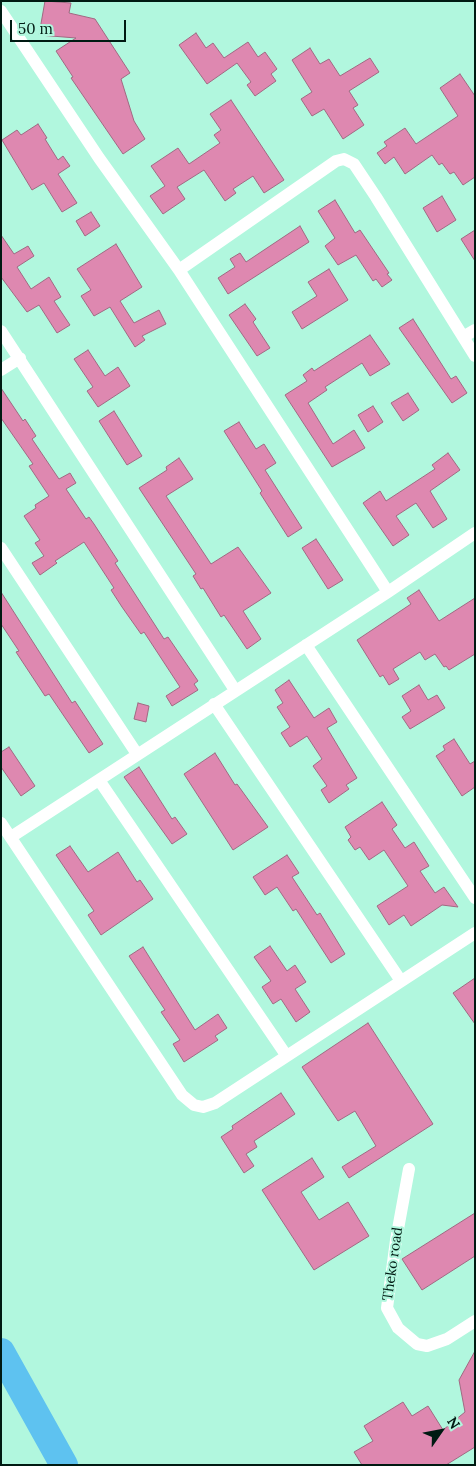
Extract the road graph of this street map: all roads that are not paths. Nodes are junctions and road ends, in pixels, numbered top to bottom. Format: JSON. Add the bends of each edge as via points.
{"nodes":[{"id":1,"x":1,"y":11,"type":"edge"},
{"id":2,"x":179,"y":270,"type":"junction"},
{"id":3,"x":1,"y":330,"type":"edge"},
{"id":4,"x":475,"y":330,"type":"edge"},
{"id":5,"x":463,"y":337,"type":"junction"},
{"id":6,"x":475,"y":356,"type":"edge"},
{"id":7,"x":20,"y":358,"type":"junction"},
{"id":8,"x":1,"y":370,"type":"edge"},
{"id":9,"x":475,"y":533,"type":"edge"},
{"id":10,"x":1,"y":548,"type":"edge"},
{"id":11,"x":388,"y":592,"type":"junction"},
{"id":12,"x":306,"y":645,"type":"junction"},
{"id":13,"x":236,"y":690,"type":"junction"},
{"id":14,"x":214,"y":704,"type":"junction"},
{"id":15,"x":137,"y":754,"type":"junction"},
{"id":16,"x":99,"y":780,"type":"junction"},
{"id":17,"x":1,"y":823,"type":"edge"},
{"id":18,"x":11,"y":838,"type":"junction"},
{"id":19,"x":475,"y":898,"type":"edge"},
{"id":20,"x":475,"y":933,"type":"edge"},
{"id":21,"x":401,"y":981,"type":"junction"},
{"id":22,"x":286,"y":1055,"type":"junction"},
{"id":23,"x":409,"y":1169,"type":"dead end"},
{"id":24,"x":475,"y":1321,"type":"edge"}],
"edges":[{"from":1,"to":2,"type":"street"},
{"from":2,"to":5,"type":"street","via":[[336,161],[344,159],[354,164]]},
{"from":2,"to":11,"type":"street"},
{"from":3,"to":7,"type":"street"},
{"from":4,"to":5,"type":"street"},
{"from":5,"to":6,"type":"street"},
{"from":7,"to":8,"type":"street"},
{"from":7,"to":13,"type":"street"},
{"from":9,"to":11,"type":"street"},
{"from":10,"to":15,"type":"street"},
{"from":11,"to":12,"type":"street"},
{"from":12,"to":13,"type":"street"},
{"from":12,"to":19,"type":"street"},
{"from":13,"to":14,"type":"street"},
{"from":14,"to":15,"type":"street"},
{"from":14,"to":21,"type":"street"},
{"from":15,"to":16,"type":"street"},
{"from":16,"to":18,"type":"street"},
{"from":16,"to":22,"type":"street"},
{"from":17,"to":18,"type":"street"},
{"from":18,"to":22,"type":"street","via":[[182,1095],[194,1105],[203,1107],[215,1103]]},
{"from":20,"to":21,"type":"street"},
{"from":21,"to":22,"type":"street"},
{"from":23,"to":24,"type":"street","name":"Theko road","via":[[387,1308],[398,1328],[417,1344],[427,1346],[447,1339]]}]}
